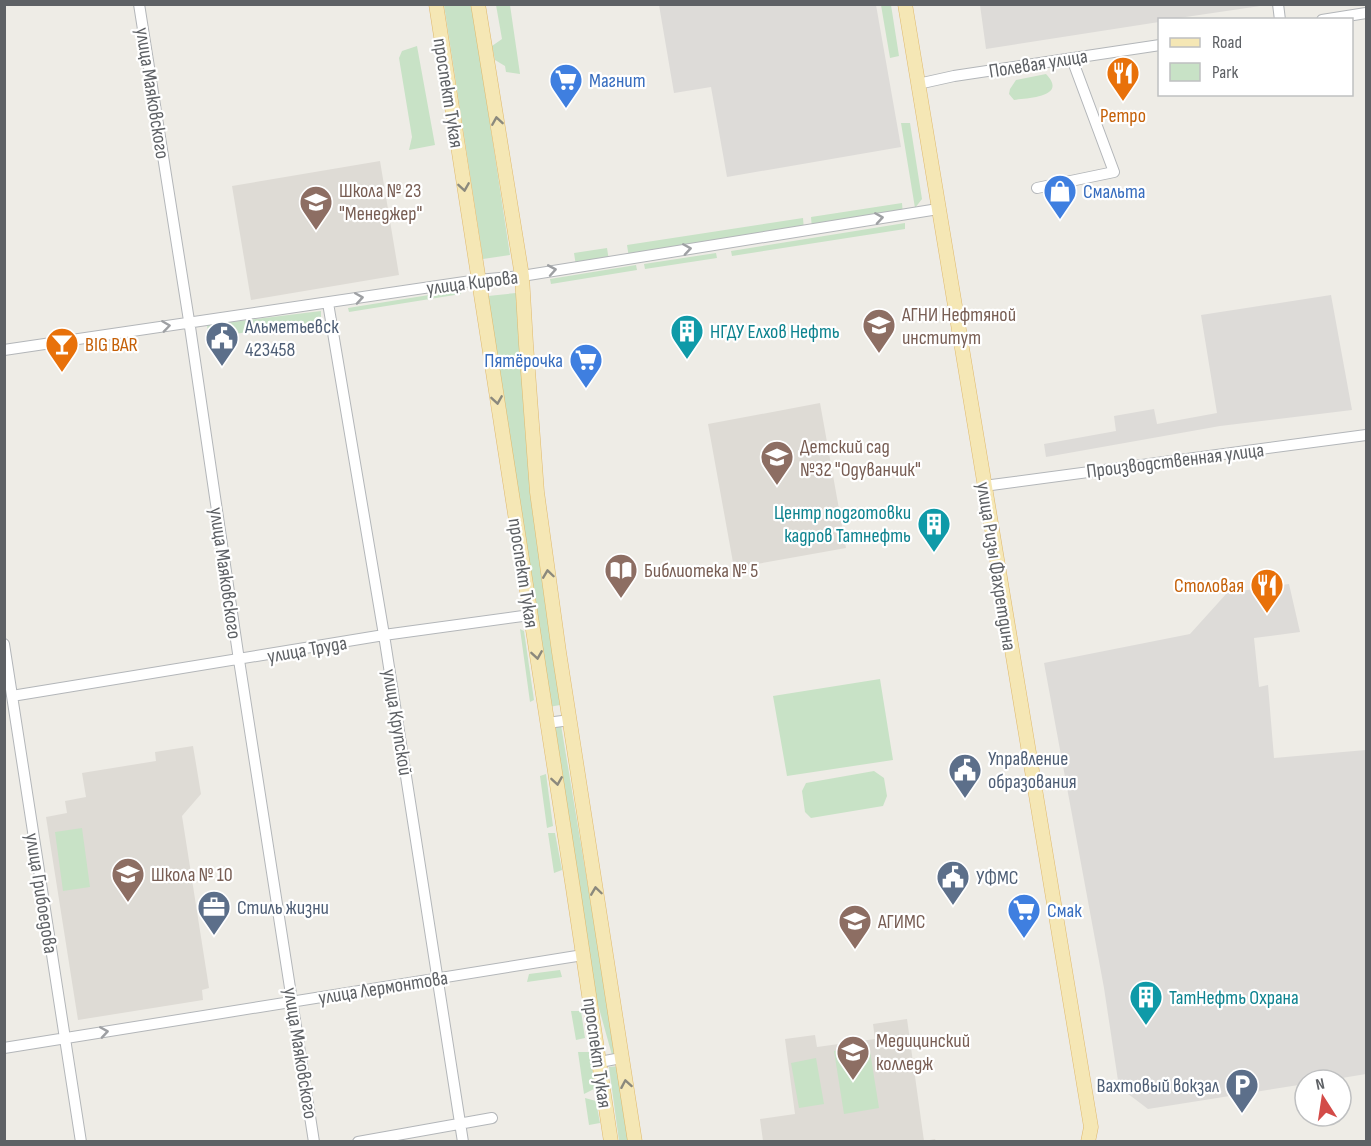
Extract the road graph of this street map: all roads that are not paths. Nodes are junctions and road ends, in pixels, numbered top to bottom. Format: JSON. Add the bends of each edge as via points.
{"nodes":[{"id":1,"x":139,"y":4,"type":"edge"},
{"id":2,"x":436,"y":4,"type":"edge"},
{"id":3,"x":478,"y":4,"type":"edge"},
{"id":4,"x":905,"y":4,"type":"edge"},
{"id":5,"x":1366,"y":13,"type":"edge"},
{"id":6,"x":1335,"y":18,"type":"edge"},
{"id":7,"x":1158,"y":45,"type":"edge"},
{"id":8,"x":1072,"y":59,"type":"junction"},
{"id":9,"x":918,"y":84,"type":"junction"},
{"id":10,"x":1037,"y":188,"type":"dead end"},
{"id":11,"x":938,"y":209,"type":"junction"},
{"id":12,"x":522,"y":276,"type":"junction"},
{"id":13,"x":478,"y":280,"type":"junction"},
{"id":14,"x":328,"y":303,"type":"junction"},
{"id":15,"x":190,"y":323,"type":"junction"},
{"id":16,"x":4,"y":350,"type":"edge"},
{"id":17,"x":1366,"y":435,"type":"edge"},
{"id":18,"x":984,"y":486,"type":"junction"},
{"id":19,"x":530,"y":615,"type":"junction"},
{"id":20,"x":384,"y":635,"type":"junction"},
{"id":21,"x":4,"y":644,"type":"edge"},
{"id":22,"x":239,"y":660,"type":"junction"},
{"id":23,"x":12,"y":696,"type":"junction"},
{"id":24,"x":570,"y":720,"type":"junction"},
{"id":25,"x":548,"y":723,"type":"junction"},
{"id":26,"x":583,"y":955,"type":"junction"},
{"id":27,"x":438,"y":978,"type":"junction"},
{"id":28,"x":293,"y":1002,"type":"junction"},
{"id":29,"x":64,"y":1038,"type":"junction"},
{"id":30,"x":4,"y":1048,"type":"edge"},
{"id":31,"x":621,"y":1058,"type":"junction"},
{"id":32,"x":600,"y":1062,"type":"junction"},
{"id":33,"x":492,"y":1118,"type":"dead end"},
{"id":34,"x":459,"y":1124,"type":"junction"},
{"id":35,"x":1091,"y":1127,"type":"junction"},
{"id":36,"x":81,"y":1142,"type":"edge"},
{"id":37,"x":314,"y":1142,"type":"edge"},
{"id":38,"x":358,"y":1142,"type":"edge"},
{"id":39,"x":463,"y":1142,"type":"edge"},
{"id":40,"x":611,"y":1142,"type":"edge"},
{"id":41,"x":635,"y":1142,"type":"edge"},
{"id":42,"x":1088,"y":1142,"type":"edge"},
{"id":43,"x":1099,"y":1142,"type":"edge"}],
"edges":[{"from":1,"to":15,"type":"street","name":"улица Маяковского"},
{"from":2,"to":13,"type":"main road","name":"проспект Тукая","one_way":true},
{"from":12,"to":3,"type":"main road","name":"проспект Тукая","one_way":true},
{"from":4,"to":9,"type":"main road","name":"улица Ризы Фахретдина"},
{"from":5,"to":6,"type":"street"},
{"from":7,"to":8,"type":"street","name":"Полевая улица"},
{"from":8,"to":9,"type":"street","name":"Полевая улица"},
{"from":8,"to":10,"type":"street","via":[[1114,172]]},
{"from":9,"to":11,"type":"main road","name":"улица Ризы Фахретдина"},
{"from":12,"to":11,"type":"street","name":"улица Кирова","one_way":true},
{"from":11,"to":18,"type":"main road","name":"улица Ризы Фахретдина"},
{"from":12,"to":13,"type":"street","name":"улица Кирова"},
{"from":24,"to":12,"type":"main road","name":"проспект Тукая","one_way":true,"via":[[537,492]]},
{"from":14,"to":13,"type":"street","name":"улица Кирова","one_way":true},
{"from":13,"to":19,"type":"main road","name":"проспект Тукая","one_way":true},
{"from":14,"to":15,"type":"street","name":"улица Кирова"},
{"from":14,"to":20,"type":"street","name":"улица Крупской"},
{"from":16,"to":15,"type":"street","name":"улица Кирова","one_way":true},
{"from":15,"to":22,"type":"street","name":"улица Маяковского"},
{"from":17,"to":18,"type":"street","name":"Производственная улица"},
{"from":18,"to":35,"type":"main road","name":"улица Ризы Фахретдина"},
{"from":19,"to":20,"type":"street","name":"улица Труда"},
{"from":19,"to":25,"type":"main road","name":"проспект Тукая","one_way":true},
{"from":20,"to":22,"type":"street","name":"улица Труда"},
{"from":20,"to":27,"type":"street","name":"улица Крупской"},
{"from":21,"to":23,"type":"street","name":"улица Грибоедова"},
{"from":22,"to":23,"type":"street","name":"улица Труда"},
{"from":22,"to":28,"type":"street","name":"улица Маяковского"},
{"from":23,"to":29,"type":"street","name":"улица Грибоедова"},
{"from":24,"to":25,"type":"street"},
{"from":31,"to":24,"type":"main road","name":"проспект Тукая","one_way":true},
{"from":25,"to":26,"type":"main road","name":"проспект Тукая","one_way":true},
{"from":26,"to":27,"type":"street","name":"улица Лермонтова"},
{"from":26,"to":32,"type":"main road","name":"проспект Тукая"},
{"from":27,"to":28,"type":"street","name":"улица Лермонтова"},
{"from":27,"to":34,"type":"street","name":"улица Крупской"},
{"from":29,"to":28,"type":"street","name":"улица Лермонтова","one_way":true},
{"from":28,"to":37,"type":"street","name":"улица Маяковского"},
{"from":29,"to":30,"type":"street","name":"улица Лермонтова"},
{"from":29,"to":36,"type":"street","name":"улица Грибоедова"},
{"from":31,"to":32,"type":"street"},
{"from":41,"to":31,"type":"main road","name":"проспект Тукая","one_way":true},
{"from":32,"to":40,"type":"main road","name":"проспект Тукая"},
{"from":33,"to":34,"type":"street"},
{"from":34,"to":38,"type":"street"},
{"from":34,"to":39,"type":"street","name":"улица Крупской"},
{"from":35,"to":42,"type":"main road"},
{"from":35,"to":43,"type":"main road"}]}
